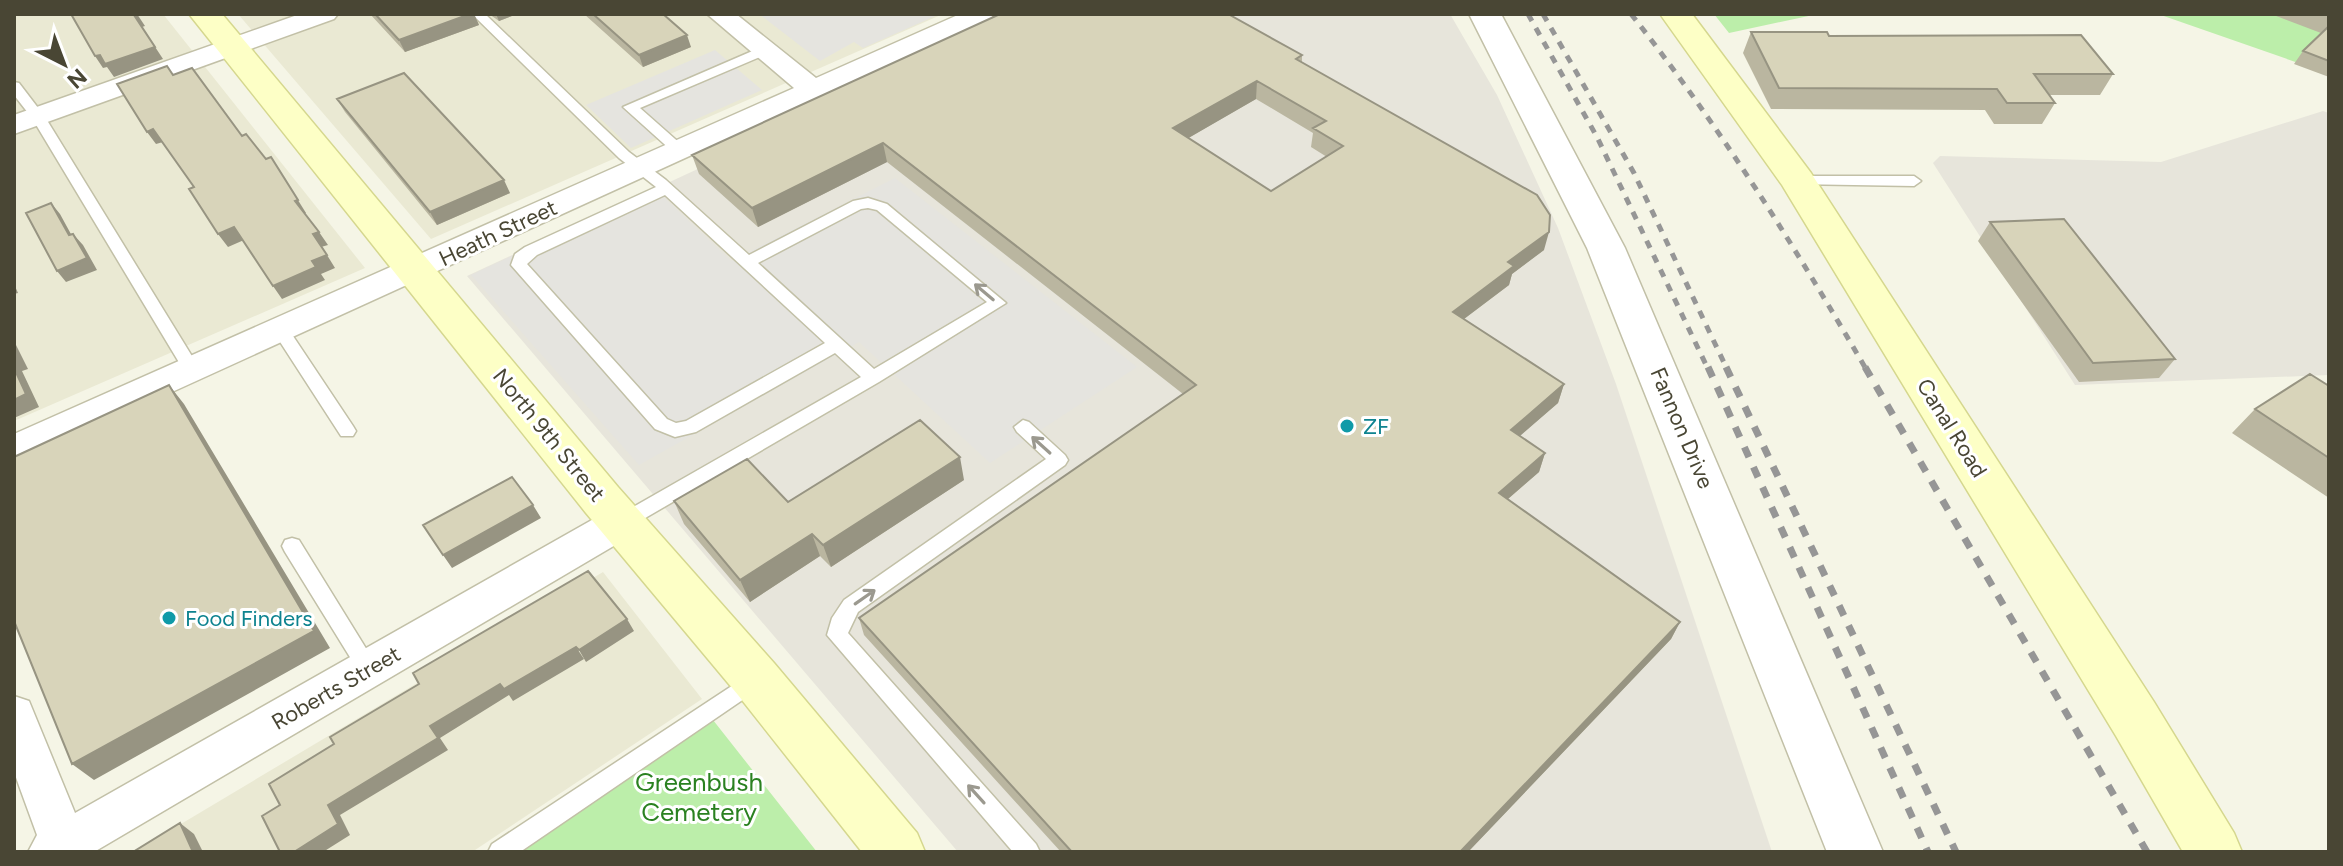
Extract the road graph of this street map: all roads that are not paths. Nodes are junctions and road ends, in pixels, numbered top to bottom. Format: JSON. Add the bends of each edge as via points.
{"nodes":[{"id":1,"x":325,"y":14,"type":"edge"},
{"id":2,"x":478,"y":14,"type":"edge"},
{"id":3,"x":720,"y":14,"type":"edge"},
{"id":4,"x":1485,"y":14,"type":"edge"},
{"id":5,"x":1676,"y":14,"type":"edge"},
{"id":6,"x":969,"y":16,"type":"edge"},
{"id":7,"x":219,"y":31,"type":"edge"},
{"id":8,"x":764,"y":50,"type":"junction"},
{"id":9,"x":14,"y":86,"type":"edge"},
{"id":10,"x":813,"y":89,"type":"junction"},
{"id":11,"x":26,"y":121,"type":"edge"},
{"id":12,"x":678,"y":149,"type":"junction"},
{"id":13,"x":639,"y":167,"type":"junction"},
{"id":14,"x":1798,"y":181,"type":"junction"},
{"id":15,"x":1914,"y":181,"type":"dead end"},
{"id":16,"x":666,"y":188,"type":"junction"},
{"id":17,"x":748,"y":262,"type":"junction"},
{"id":18,"x":414,"y":271,"type":"junction"},
{"id":19,"x":281,"y":331,"type":"junction"},
{"id":20,"x":837,"y":344,"type":"junction"},
{"id":21,"x":192,"y":370,"type":"junction"},
{"id":22,"x":873,"y":378,"type":"junction"},
{"id":23,"x":1023,"y":427,"type":"dead end"},
{"id":24,"x":347,"y":431,"type":"dead end"},
{"id":25,"x":14,"y":450,"type":"edge"},
{"id":26,"x":620,"y":523,"type":"junction"},
{"id":27,"x":292,"y":546,"type":"dead end"},
{"id":28,"x":368,"y":669,"type":"junction"},
{"id":29,"x":756,"y":679,"type":"junction"},
{"id":30,"x":14,"y":715,"type":"edge"},
{"id":31,"x":58,"y":848,"type":"edge"},
{"id":32,"x":500,"y":852,"type":"edge"},
{"id":33,"x":897,"y":852,"type":"edge"},
{"id":34,"x":1028,"y":852,"type":"edge"},
{"id":35,"x":1855,"y":852,"type":"edge"},
{"id":36,"x":2214,"y":852,"type":"edge"}],
"edges":[{"from":1,"to":7,"type":"street"},
{"from":2,"to":13,"type":"lane"},
{"from":3,"to":8,"type":"street"},
{"from":4,"to":35,"type":"street","name":"Fannon Drive","via":[[1606,248]]},
{"from":5,"to":14,"type":"main road","name":"Canal Road"},
{"from":6,"to":10,"type":"street","name":"Heath Street"},
{"from":7,"to":11,"type":"street"},
{"from":7,"to":18,"type":"main road","name":"North 9th Street"},
{"from":8,"to":10,"type":"street"},
{"from":8,"to":12,"type":"lane","via":[[630,107]]},
{"from":9,"to":11,"type":"lane"},
{"from":10,"to":12,"type":"street","name":"Heath Street"},
{"from":11,"to":21,"type":"lane"},
{"from":12,"to":13,"type":"street","name":"Heath Street"},
{"from":13,"to":16,"type":"lane"},
{"from":13,"to":18,"type":"street","name":"Heath Street"},
{"from":14,"to":15,"type":"lane"},
{"from":14,"to":36,"type":"main road","name":"Canal Road"},
{"from":16,"to":17,"type":"lane"},
{"from":16,"to":20,"type":"lane","via":[[531,251],[519,265],[661,424],[675,430],[690,427]]},
{"from":17,"to":20,"type":"lane"},
{"from":22,"to":17,"type":"lane","one_way":true,"via":[[998,303],[882,207],[868,203]]},
{"from":18,"to":19,"type":"street","name":"Heath Street"},
{"from":18,"to":26,"type":"main road","name":"North 9th Street"},
{"from":19,"to":21,"type":"street","name":"Heath Street"},
{"from":19,"to":24,"type":"lane"},
{"from":20,"to":22,"type":"lane"},
{"from":21,"to":25,"type":"street","name":"Heath Street"},
{"from":22,"to":26,"type":"lane"},
{"from":34,"to":23,"type":"lane","one_way":true,"via":[[837,635],[851,606],[1059,460]]},
{"from":26,"to":28,"type":"street","name":"Roberts Street"},
{"from":26,"to":29,"type":"main road","name":"North 9th Street"},
{"from":27,"to":28,"type":"lane"},
{"from":28,"to":31,"type":"street","name":"Roberts Street"},
{"from":29,"to":32,"type":"lane"},
{"from":29,"to":33,"type":"main road","name":"North 9th Street"},
{"from":30,"to":31,"type":"street"}]}
